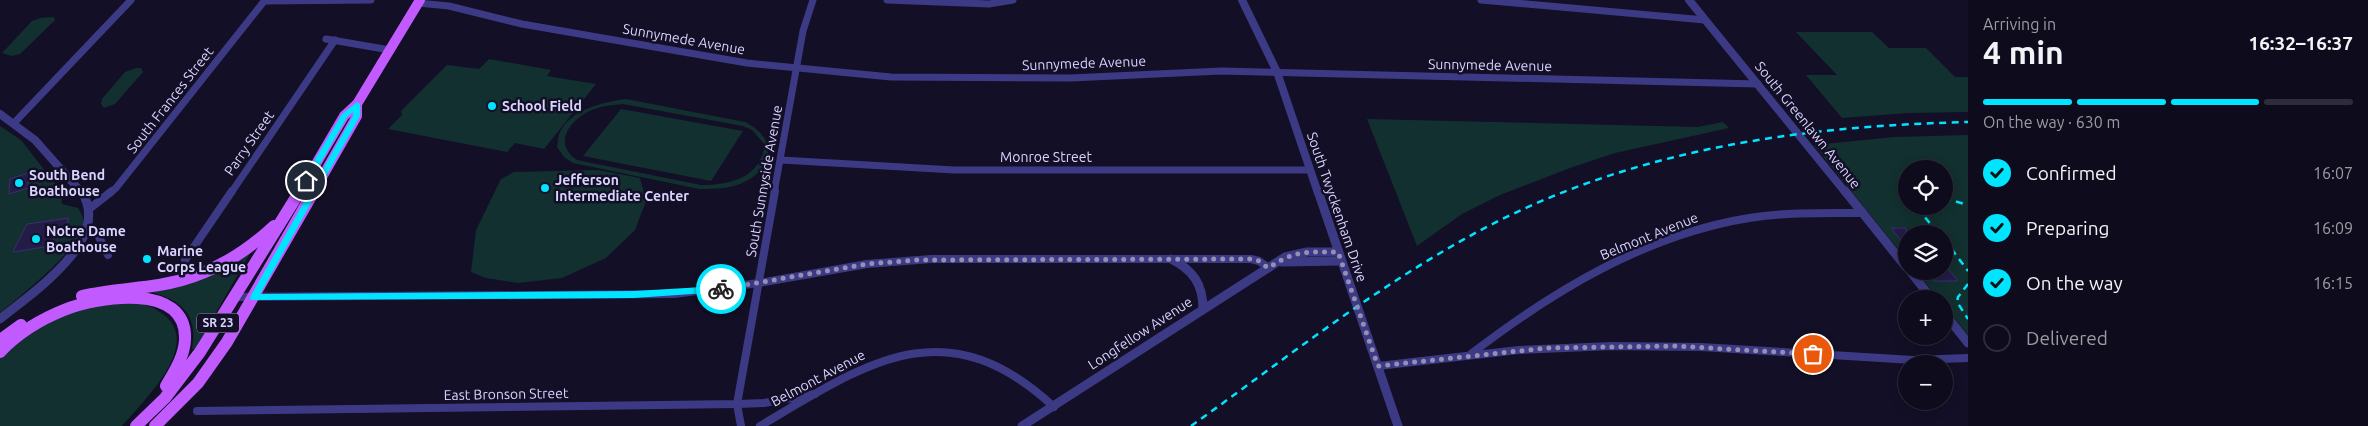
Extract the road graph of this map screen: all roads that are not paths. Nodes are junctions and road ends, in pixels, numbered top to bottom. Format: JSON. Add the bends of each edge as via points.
{"nodes":[{"id":1,"x":131,"y":0,"type":"edge"},
{"id":2,"x":265,"y":0,"type":"edge"},
{"id":3,"x":371,"y":0,"type":"edge"},
{"id":4,"x":813,"y":0,"type":"edge"},
{"id":5,"x":887,"y":0,"type":"edge"},
{"id":6,"x":1013,"y":0,"type":"edge"},
{"id":7,"x":1242,"y":0,"type":"edge"},
{"id":8,"x":1481,"y":0,"type":"edge"},
{"id":9,"x":1689,"y":0,"type":"edge"},
{"id":10,"x":419,"y":1,"type":"edge"},
{"id":11,"x":1508,"y":1,"type":"edge"},
{"id":12,"x":1705,"y":20,"type":"junction"},
{"id":13,"x":326,"y":39,"type":"dead end"},
{"id":14,"x":335,"y":40,"type":"junction"},
{"id":15,"x":390,"y":50,"type":"junction"},
{"id":16,"x":797,"y":69,"type":"junction"},
{"id":17,"x":1277,"y":72,"type":"junction"},
{"id":18,"x":1758,"y":84,"type":"junction"},
{"id":19,"x":357,"y":104,"type":"junction"},
{"id":20,"x":0,"y":114,"type":"edge"},
{"id":21,"x":14,"y":123,"type":"junction"},
{"id":22,"x":781,"y":160,"type":"junction"},
{"id":23,"x":1310,"y":170,"type":"junction"},
{"id":24,"x":89,"y":209,"type":"junction"},
{"id":25,"x":1862,"y":213,"type":"junction"},
{"id":26,"x":286,"y":215,"type":"junction"},
{"id":27,"x":87,"y":227,"type":"junction"},
{"id":28,"x":108,"y":255,"type":"dead end"},
{"id":29,"x":1339,"y":256,"type":"junction"},
{"id":30,"x":1898,"y":257,"type":"edge"},
{"id":31,"x":1172,"y":259,"type":"junction"},
{"id":32,"x":185,"y":260,"type":"dead end"},
{"id":33,"x":1271,"y":266,"type":"junction"},
{"id":34,"x":1917,"y":280,"type":"edge"},
{"id":35,"x":759,"y":284,"type":"junction"},
{"id":36,"x":1925,"y":290,"type":"edge"},
{"id":37,"x":254,"y":297,"type":"junction"},
{"id":38,"x":234,"y":298,"type":"junction"},
{"id":39,"x":1204,"y":309,"type":"junction"},
{"id":40,"x":0,"y":319,"type":"edge"},
{"id":41,"x":1953,"y":324,"type":"edge"},
{"id":42,"x":0,"y":340,"type":"edge"},
{"id":43,"x":1968,"y":343,"type":"edge"},
{"id":44,"x":0,"y":352,"type":"edge"},
{"id":45,"x":1469,"y":356,"type":"junction"},
{"id":46,"x":1968,"y":358,"type":"edge"},
{"id":47,"x":1378,"y":366,"type":"junction"},
{"id":48,"x":198,"y":383,"type":"junction"},
{"id":49,"x":815,"y":394,"type":"junction"},
{"id":50,"x":737,"y":404,"type":"junction"},
{"id":51,"x":1054,"y":407,"type":"junction"},
{"id":52,"x":197,"y":411,"type":"dead end"},
{"id":53,"x":138,"y":424,"type":"edge"},
{"id":54,"x":155,"y":426,"type":"edge"},
{"id":55,"x":166,"y":426,"type":"edge"},
{"id":56,"x":741,"y":426,"type":"edge"},
{"id":57,"x":760,"y":426,"type":"edge"},
{"id":58,"x":1022,"y":426,"type":"edge"},
{"id":59,"x":1398,"y":426,"type":"edge"}],
"edges":[{"from":1,"to":21,"type":"street"},
{"from":2,"to":3,"type":"street"},
{"from":2,"to":24,"type":"street","name":"South Frances Street","via":[[116,188]]},
{"from":4,"to":16,"type":"street","name":"South Sunnyside Avenue"},
{"from":5,"to":6,"type":"street","via":[[989,4]]},
{"from":7,"to":17,"type":"street","name":"South Twyckenham Drive"},
{"from":8,"to":11,"type":"street"},
{"from":9,"to":12,"type":"street","name":"South Greenlawn Avenue"},
{"from":10,"to":15,"type":"main road","number":"SR 23"},
{"from":10,"to":16,"type":"street","name":"Sunnymede Avenue","via":[[522,24]]},
{"from":11,"to":12,"type":"street"},
{"from":12,"to":18,"type":"street","name":"South Greenlawn Avenue"},
{"from":13,"to":14,"type":"street"},
{"from":14,"to":15,"type":"street"},
{"from":14,"to":32,"type":"street","name":"Parry Street"},
{"from":15,"to":19,"type":"main road","number":"SR 23"},
{"from":16,"to":17,"type":"street","name":"Sunnymede Avenue","via":[[939,78],[1072,78],[1187,71]]},
{"from":16,"to":22,"type":"street","name":"South Sunnyside Avenue"},
{"from":17,"to":18,"type":"street","name":"Sunnymede Avenue"},
{"from":17,"to":23,"type":"street","name":"South Twyckenham Drive"},
{"from":18,"to":25,"type":"street","name":"South Greenlawn Avenue"},
{"from":19,"to":26,"type":"main road","number":"SR 23","via":[[344,116]]},
{"from":19,"to":37,"type":"main road","number":"SR 23","via":[[357,116]]},
{"from":20,"to":21,"type":"street"},
{"from":21,"to":24,"type":"street","via":[[59,165]]},
{"from":22,"to":23,"type":"street","name":"Monroe Street","via":[[954,170]]},
{"from":22,"to":35,"type":"street","name":"South Sunnyside Avenue"},
{"from":23,"to":29,"type":"street","name":"South Twyckenham Drive"},
{"from":24,"to":27,"type":"street"},
{"from":25,"to":30,"type":"street","name":"South Greenlawn Avenue"},
{"from":25,"to":45,"type":"street","name":"Belmont Avenue","via":[[1766,215],[1723,223],[1678,237],[1569,287],[1506,326]]},
{"from":26,"to":38,"type":"main road","number":"SR 23"},
{"from":26,"to":42,"type":"main road","via":[[246,251],[204,274],[172,283],[108,289],[77,298],[42,312]]},
{"from":27,"to":28,"type":"street","via":[[97,233]]},
{"from":27,"to":40,"type":"street","via":[[63,264]]},
{"from":29,"to":33,"type":"street","name":"Longfellow Avenue"},
{"from":29,"to":47,"type":"street","name":"South Twyckenham Drive"},
{"from":31,"to":33,"type":"street","via":[[1251,259]]},
{"from":31,"to":35,"type":"street","via":[[922,259],[867,264]]},
{"from":31,"to":39,"type":"street","via":[[1195,275],[1202,290]]},
{"from":33,"to":39,"type":"street","name":"Longfellow Avenue"},
{"from":34,"to":36,"type":"street"},
{"from":35,"to":37,"type":"street","via":[[674,294]]},
{"from":35,"to":50,"type":"street","name":"South Sunnyside Avenue"},
{"from":37,"to":38,"type":"street"},
{"from":37,"to":48,"type":"main road","number":"SR 23"},
{"from":38,"to":53,"type":"main road","number":"SR 23","via":[[186,372]]},
{"from":39,"to":51,"type":"street","name":"Longfellow Avenue"},
{"from":41,"to":43,"type":"street"},
{"from":44,"to":53,"type":"main road","via":[[36,324],[89,302],[123,297],[142,298],[167,306],[178,314],[184,325],[185,347],[175,374]]},
{"from":45,"to":46,"type":"street","via":[[1547,348],[1650,346],[1914,360]]},
{"from":45,"to":47,"type":"street"},
{"from":47,"to":59,"type":"street","name":"South Twyckenham Drive"},
{"from":48,"to":54,"type":"main road","number":"SR 23"},
{"from":48,"to":55,"type":"main road"},
{"from":49,"to":50,"type":"street","name":"East Bronson Street"},
{"from":49,"to":51,"type":"street","name":"Belmont Avenue","via":[[887,359],[936,352],[974,357],[1000,366],[1031,384]]},
{"from":49,"to":57,"type":"street","name":"Belmont Avenue"},
{"from":50,"to":52,"type":"street","name":"East Bronson Street"},
{"from":50,"to":56,"type":"street","name":"South Sunnyside Avenue"},
{"from":51,"to":58,"type":"street","name":"Longfellow Avenue"}]}
